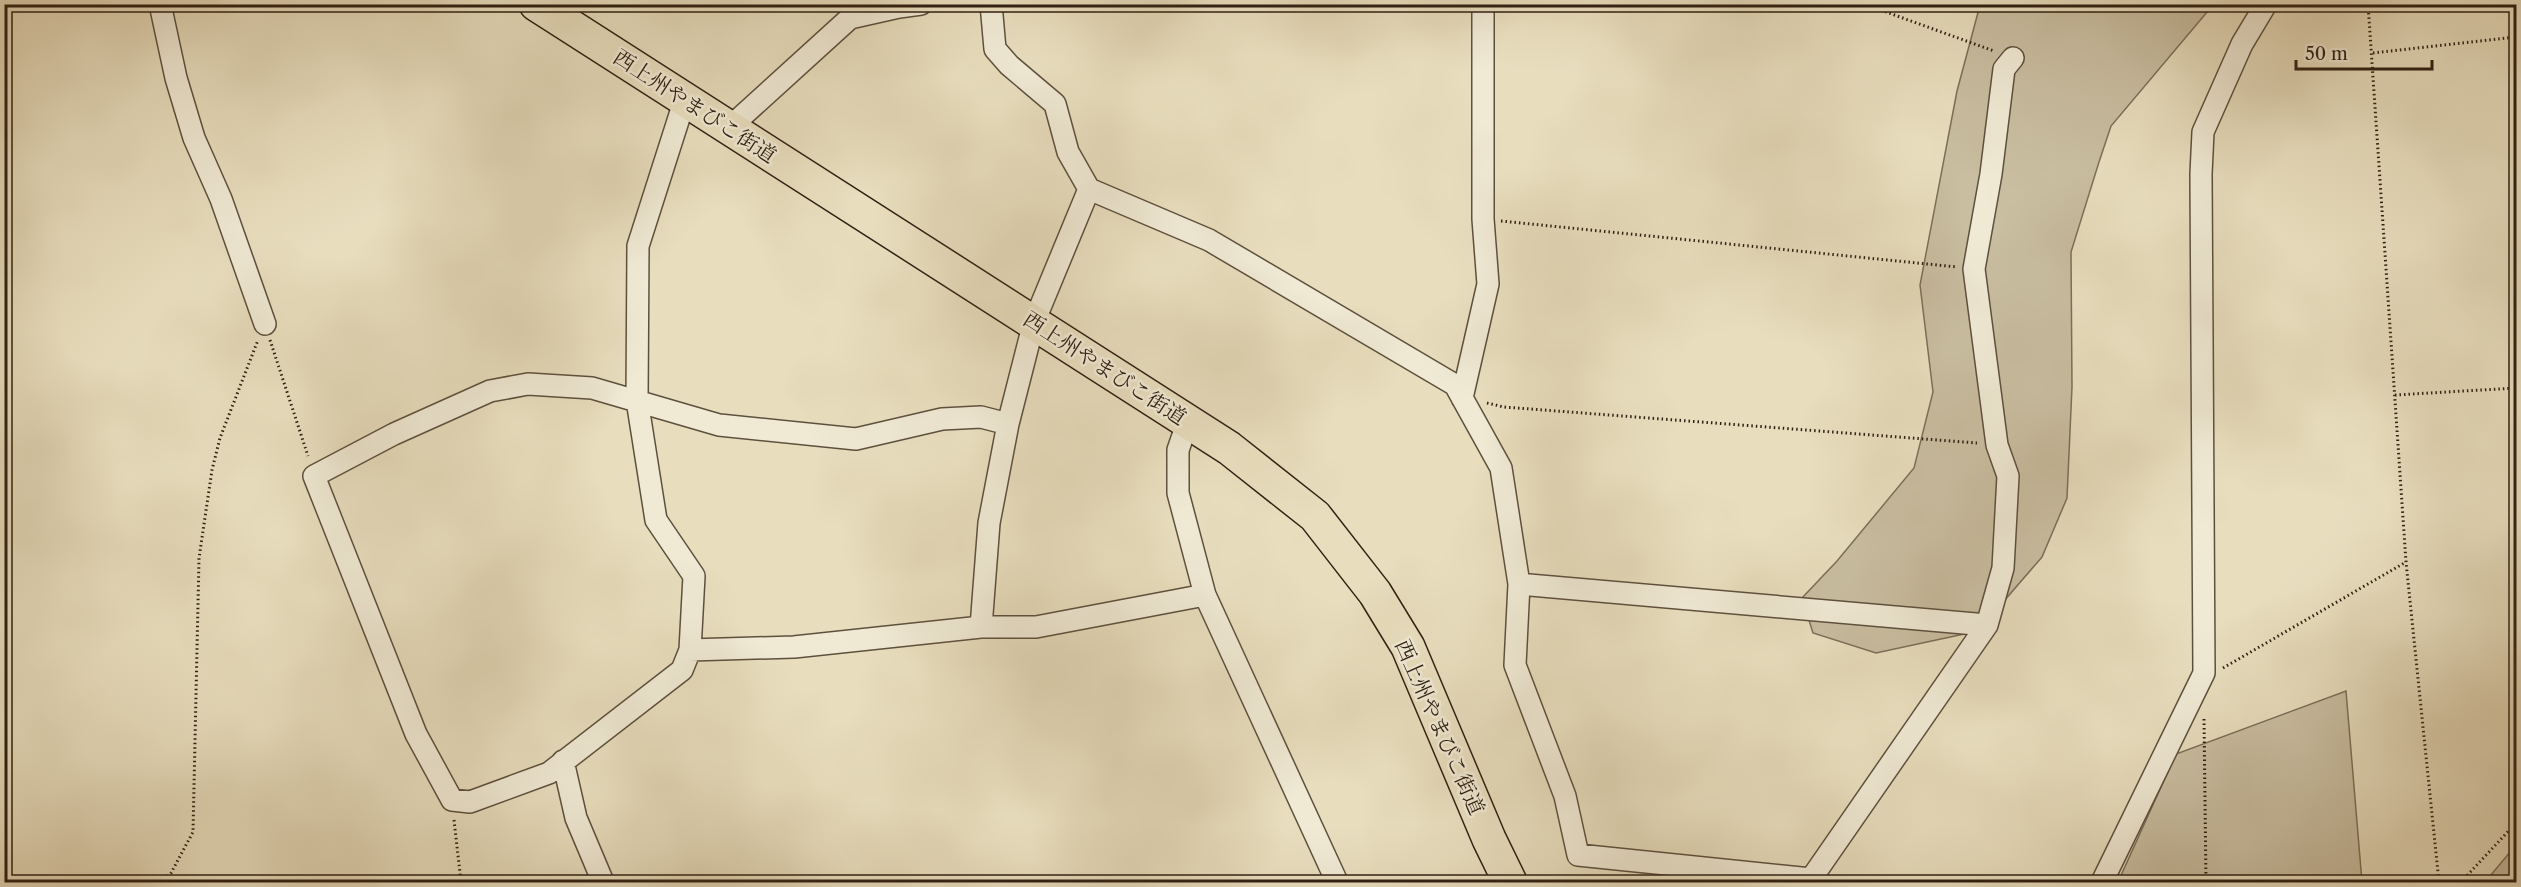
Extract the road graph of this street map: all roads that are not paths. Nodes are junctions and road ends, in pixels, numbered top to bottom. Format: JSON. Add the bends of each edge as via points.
{"nodes":[{"id":1,"x":160,"y":4,"type":"edge"},
{"id":2,"x":536,"y":4,"type":"edge"},
{"id":3,"x":921,"y":4,"type":"edge"},
{"id":4,"x":991,"y":4,"type":"edge"},
{"id":5,"x":1483,"y":4,"type":"edge"},
{"id":6,"x":2266,"y":4,"type":"edge"},
{"id":7,"x":899,"y":6,"type":"edge"},
{"id":8,"x":2013,"y":58,"type":"road end"},
{"id":9,"x":685,"y":99,"type":"junction"},
{"id":10,"x":729,"y":128,"type":"junction"},
{"id":11,"x":1089,"y":189,"type":"junction"},
{"id":12,"x":1034,"y":322,"type":"junction"},
{"id":13,"x":264,"y":324,"type":"road end"},
{"id":14,"x":1462,"y":398,"type":"junction"},
{"id":15,"x":637,"y":400,"type":"junction"},
{"id":16,"x":1188,"y":421,"type":"junction"},
{"id":17,"x":1008,"y":424,"type":"junction"},
{"id":18,"x":1519,"y":584,"type":"junction"},
{"id":19,"x":1205,"y":595,"type":"junction"},
{"id":20,"x":1987,"y":625,"type":"junction"},
{"id":21,"x":981,"y":627,"type":"junction"},
{"id":22,"x":690,"y":650,"type":"junction"},
{"id":23,"x":563,"y":761,"type":"junction"},
{"id":24,"x":603,"y":882,"type":"edge"},
{"id":25,"x":1337,"y":882,"type":"edge"},
{"id":26,"x":1510,"y":882,"type":"edge"},
{"id":27,"x":2102,"y":882,"type":"edge"}],
"edges":[{"from":1,"to":13,"type":"street","via":[[194,138],[221,199]]},
{"from":2,"to":9,"type":"highway","name":"西上州やまびこ街道"},
{"from":3,"to":7,"type":"street"},
{"from":4,"to":11,"type":"street","via":[[995,48],[1055,104],[1068,152]]},
{"from":5,"to":14,"type":"street","via":[[1483,219],[1488,284]]},
{"from":6,"to":27,"type":"street","via":[[2242,44],[2203,132],[2204,673]]},
{"from":7,"to":10,"type":"street","via":[[850,18]]},
{"from":8,"to":20,"type":"street","via":[[2004,69],[1974,269],[1996,445],[2008,476],[2003,568]]},
{"from":9,"to":10,"type":"highway","name":"西上州やまびこ街道"},
{"from":9,"to":15,"type":"street","via":[[638,246]]},
{"from":10,"to":12,"type":"highway","name":"西上州やまびこ街道"},
{"from":11,"to":12,"type":"street"},
{"from":11,"to":14,"type":"street","via":[[1209,240],[1455,386]]},
{"from":12,"to":16,"type":"highway","name":"西上州やまびこ街道"},
{"from":12,"to":17,"type":"street"},
{"from":14,"to":18,"type":"street","via":[[1501,468]]},
{"from":15,"to":17,"type":"street","via":[[719,425],[856,439],[942,419],[981,417]]},
{"from":15,"to":22,"type":"street","via":[[656,520],[694,576]]},
{"from":15,"to":23,"type":"street","via":[[581,387],[528,384],[490,390],[314,476],[416,734],[452,800],[470,802],[549,773]]},
{"from":16,"to":19,"type":"street","via":[[1178,450],[1178,493]]},
{"from":16,"to":26,"type":"highway","name":"西上州やまびこ街道","via":[[1315,516],[1376,593],[1408,647]]},
{"from":17,"to":21,"type":"street","via":[[989,523]]},
{"from":18,"to":20,"type":"street"},
{"from":18,"to":20,"type":"street","via":[[1515,665],[1565,796],[1578,855],[1811,879]]},
{"from":19,"to":21,"type":"street","via":[[1036,627]]},
{"from":19,"to":25,"type":"street"},
{"from":21,"to":22,"type":"street","via":[[794,647]]},
{"from":22,"to":23,"type":"street","via":[[682,670]]},
{"from":23,"to":24,"type":"street","via":[[576,818]]}]}
